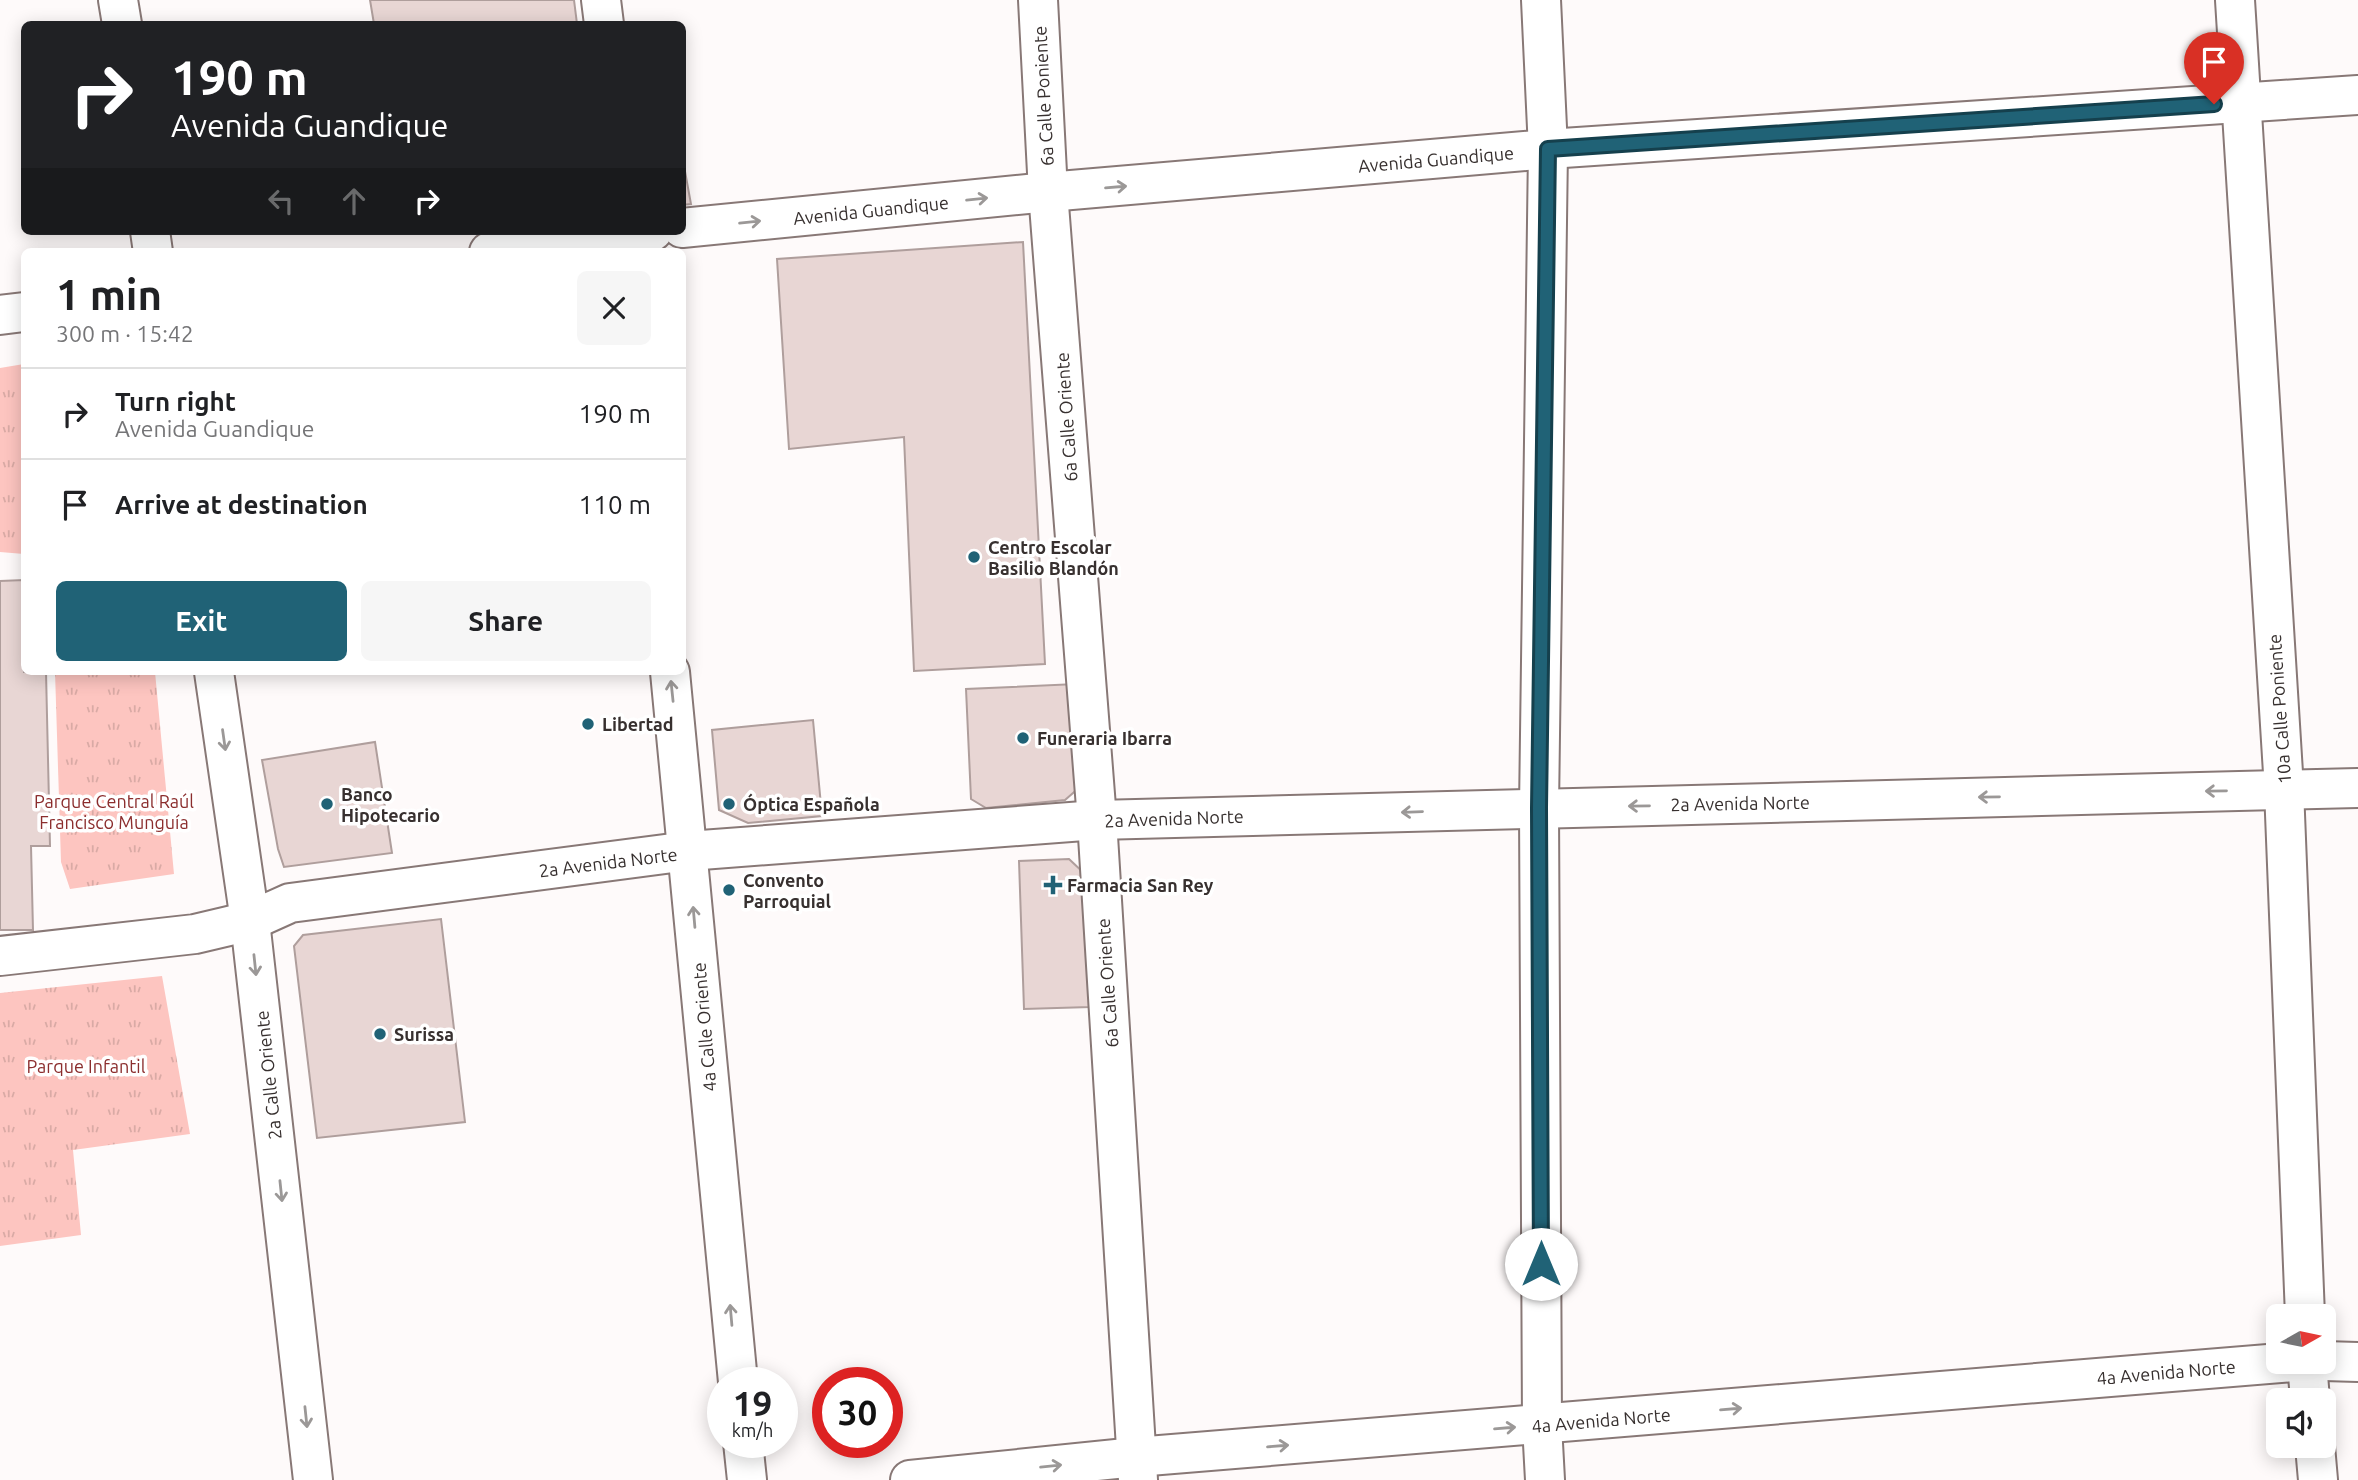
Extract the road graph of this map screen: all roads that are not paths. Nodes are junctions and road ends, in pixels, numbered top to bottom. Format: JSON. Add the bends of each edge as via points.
{"nodes":[{"id":1,"x":118,"y":0,"type":"edge"},
{"id":2,"x":601,"y":0,"type":"edge"},
{"id":3,"x":1038,"y":0,"type":"edge"},
{"id":4,"x":1541,"y":0,"type":"edge"},
{"id":5,"x":2235,"y":0,"type":"edge"},
{"id":6,"x":122,"y":21,"type":"edge"},
{"id":7,"x":604,"y":21,"type":"edge"},
{"id":8,"x":2358,"y":95,"type":"edge"},
{"id":9,"x":2242,"y":102,"type":"junction"},
{"id":10,"x":1548,"y":149,"type":"junction"},
{"id":11,"x":1048,"y":192,"type":"junction"},
{"id":12,"x":686,"y":228,"type":"edge"},
{"id":13,"x":634,"y":237,"type":"edge"},
{"id":14,"x":528,"y":248,"type":"edge"},
{"id":15,"x":21,"y":312,"type":"edge"},
{"id":16,"x":0,"y":315,"type":"edge"},
{"id":17,"x":214,"y":675,"type":"edge"},
{"id":18,"x":670,"y":675,"type":"edge"},
{"id":19,"x":2358,"y":788,"type":"edge"},
{"id":20,"x":2284,"y":789,"type":"junction"},
{"id":21,"x":1539,"y":808,"type":"junction"},
{"id":22,"x":1097,"y":820,"type":"junction"},
{"id":23,"x":688,"y":852,"type":"junction"},
{"id":24,"x":250,"y":921,"type":"junction"},
{"id":25,"x":0,"y":956,"type":"edge"},
{"id":26,"x":2305,"y":1304,"type":"edge"},
{"id":27,"x":2336,"y":1361,"type":"edge"},
{"id":28,"x":2358,"y":1362,"type":"edge"},
{"id":29,"x":2266,"y":1364,"type":"edge"},
{"id":30,"x":737,"y":1367,"type":"edge"},
{"id":31,"x":1542,"y":1425,"type":"junction"},
{"id":32,"x":745,"y":1458,"type":"edge"},
{"id":33,"x":2316,"y":1458,"type":"edge"},
{"id":34,"x":1137,"y":1469,"type":"edge"},
{"id":35,"x":313,"y":1480,"type":"edge"},
{"id":36,"x":747,"y":1480,"type":"edge"},
{"id":37,"x":910,"y":1480,"type":"edge"},
{"id":38,"x":1545,"y":1480,"type":"edge"},
{"id":39,"x":2318,"y":1480,"type":"edge"}],
"edges":[{"from":1,"to":6,"type":"street"},
{"from":2,"to":7,"type":"street"},
{"from":3,"to":11,"type":"street","name":"6a Calle Poniente"},
{"from":4,"to":10,"type":"street"},
{"from":5,"to":9,"type":"street","name":"10a Calle Poniente"},
{"from":8,"to":9,"type":"street","name":"Avenida Guandique"},
{"from":9,"to":10,"type":"street","name":"Avenida Guandique"},
{"from":9,"to":20,"type":"street","name":"10a Calle Poniente"},
{"from":11,"to":10,"type":"street","name":"Avenida Guandique","one_way":true},
{"from":10,"to":21,"type":"street"},
{"from":12,"to":11,"type":"street","name":"Avenida Guandique","one_way":true},
{"from":11,"to":22,"type":"street","name":"6a Calle Oriente"},
{"from":13,"to":14,"type":"street"},
{"from":15,"to":16,"type":"street"},
{"from":17,"to":24,"type":"street","name":"2a Calle Oriente","one_way":true},
{"from":23,"to":18,"type":"street","name":"4a Calle Oriente","one_way":true},
{"from":19,"to":20,"type":"street","name":"2a Avenida Norte"},
{"from":20,"to":21,"type":"street","name":"2a Avenida Norte","one_way":true},
{"from":20,"to":26,"type":"street","name":"10a Calle Poniente"},
{"from":21,"to":22,"type":"street","name":"2a Avenida Norte","one_way":true},
{"from":21,"to":31,"type":"street"},
{"from":22,"to":23,"type":"street","name":"2a Avenida Norte"},
{"from":22,"to":34,"type":"street","name":"6a Calle Oriente"},
{"from":23,"to":24,"type":"street","name":"2a Avenida Norte","via":[[290,903]]},
{"from":30,"to":23,"type":"street","name":"4a Calle Oriente","one_way":true},
{"from":24,"to":25,"type":"street","name":"2a Avenida Norte","via":[[195,934]]},
{"from":24,"to":35,"type":"street","name":"2a Calle Oriente","one_way":true},
{"from":27,"to":28,"type":"street"},
{"from":31,"to":29,"type":"street","name":"4a Avenida Norte","one_way":true},
{"from":34,"to":31,"type":"street","name":"4a Avenida Norte","one_way":true},
{"from":31,"to":38,"type":"street"},
{"from":32,"to":36,"type":"street"},
{"from":33,"to":39,"type":"street"},
{"from":37,"to":34,"type":"street","name":"4a Avenida Norte","one_way":true}]}
